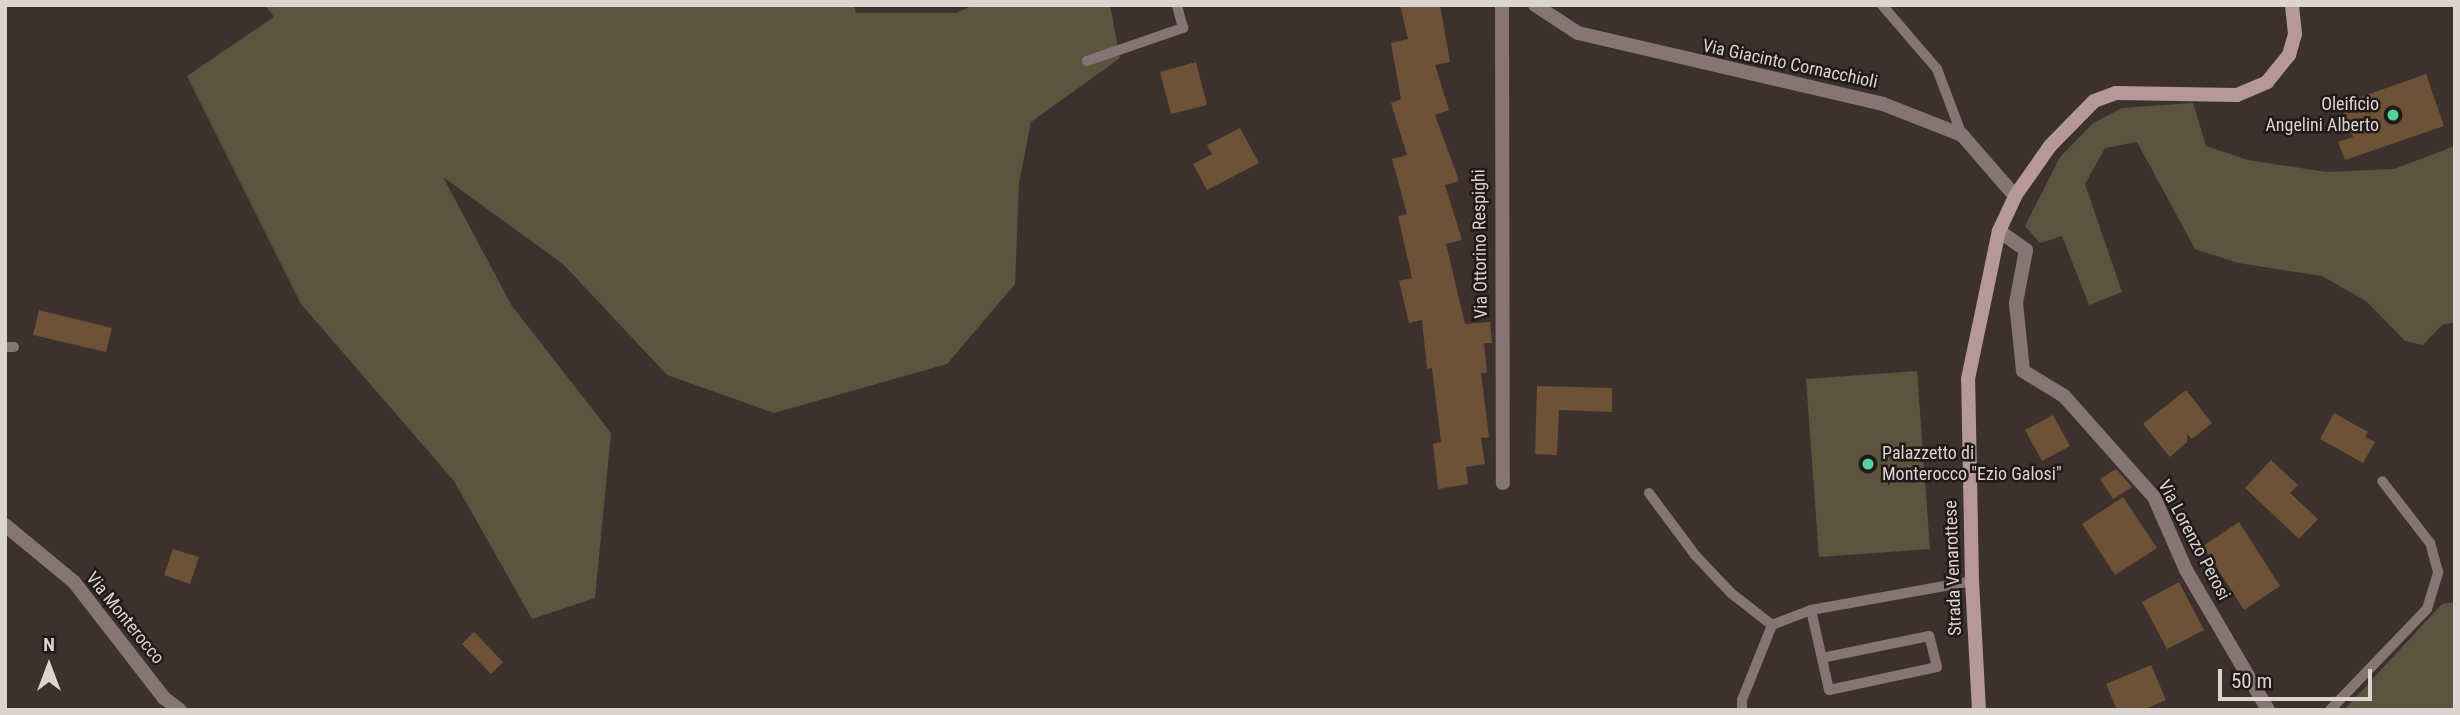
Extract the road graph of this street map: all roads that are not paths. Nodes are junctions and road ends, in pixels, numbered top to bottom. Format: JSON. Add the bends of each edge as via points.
{"nodes":[{"id":1,"x":1177,"y":5,"type":"edge"},
{"id":2,"x":1502,"y":5,"type":"edge"},
{"id":3,"x":1535,"y":5,"type":"edge"},
{"id":4,"x":1882,"y":5,"type":"edge"},
{"id":5,"x":2292,"y":5,"type":"edge"},
{"id":6,"x":1087,"y":61,"type":"dead end"},
{"id":7,"x":1962,"y":135,"type":"junction"},
{"id":8,"x":2015,"y":196,"type":"junction"},
{"id":9,"x":1999,"y":230,"type":"junction"},
{"id":10,"x":2382,"y":481,"type":"dead end"},
{"id":11,"x":1503,"y":483,"type":"dead end"},
{"id":12,"x":1649,"y":493,"type":"dead end"},
{"id":13,"x":5,"y":525,"type":"edge"},
{"id":14,"x":1972,"y":581,"type":"junction"},
{"id":15,"x":1811,"y":610,"type":"junction"},
{"id":16,"x":1772,"y":625,"type":"junction"},
{"id":17,"x":1822,"y":657,"type":"junction"},
{"id":18,"x":180,"y":710,"type":"edge"},
{"id":19,"x":1742,"y":710,"type":"edge"},
{"id":20,"x":1979,"y":710,"type":"edge"},
{"id":21,"x":2268,"y":710,"type":"edge"},
{"id":22,"x":2330,"y":710,"type":"edge"}],
"edges":[{"from":1,"to":6,"type":"lane","via":[[1183,29]]},
{"from":2,"to":11,"type":"street","name":"Via Ottorino Respighi"},
{"from":3,"to":7,"type":"street","name":"Via Giacinto Cornacchioli","via":[[1578,33],[1882,104]]},
{"from":4,"to":7,"type":"lane","via":[[1937,69]]},
{"from":5,"to":8,"type":"main road","name":"Strada Venarottese","via":[[2295,34],[2289,55],[2267,82],[2236,95],[2116,93],[2094,101],[2058,136]]},
{"from":7,"to":8,"type":"street","name":"Via Giacinto Cornacchioli"},
{"from":8,"to":9,"type":"main road","name":"Strada Venarottese"},
{"from":9,"to":14,"type":"main road","name":"Strada Venarottese","via":[[1968,379]]},
{"from":9,"to":21,"type":"street","name":"Via Lorenzo Perosi","via":[[2026,250],[2016,303],[2023,372],[2064,396],[2154,497],[2186,570]]},
{"from":10,"to":22,"type":"lane","via":[[2430,543],[2438,572],[2427,609]]},
{"from":12,"to":16,"type":"lane","via":[[1695,555],[1731,593]]},
{"from":13,"to":18,"type":"street","name":"Via Monterocco","via":[[74,582],[164,698]]},
{"from":14,"to":15,"type":"lane"},
{"from":14,"to":20,"type":"main road","name":"Strada Venarottese"},
{"from":15,"to":16,"type":"lane"},
{"from":15,"to":17,"type":"lane"},
{"from":16,"to":19,"type":"lane"},
{"from":17,"to":17,"type":"lane","via":[[1829,690],[1937,667],[1929,636]]}]}
